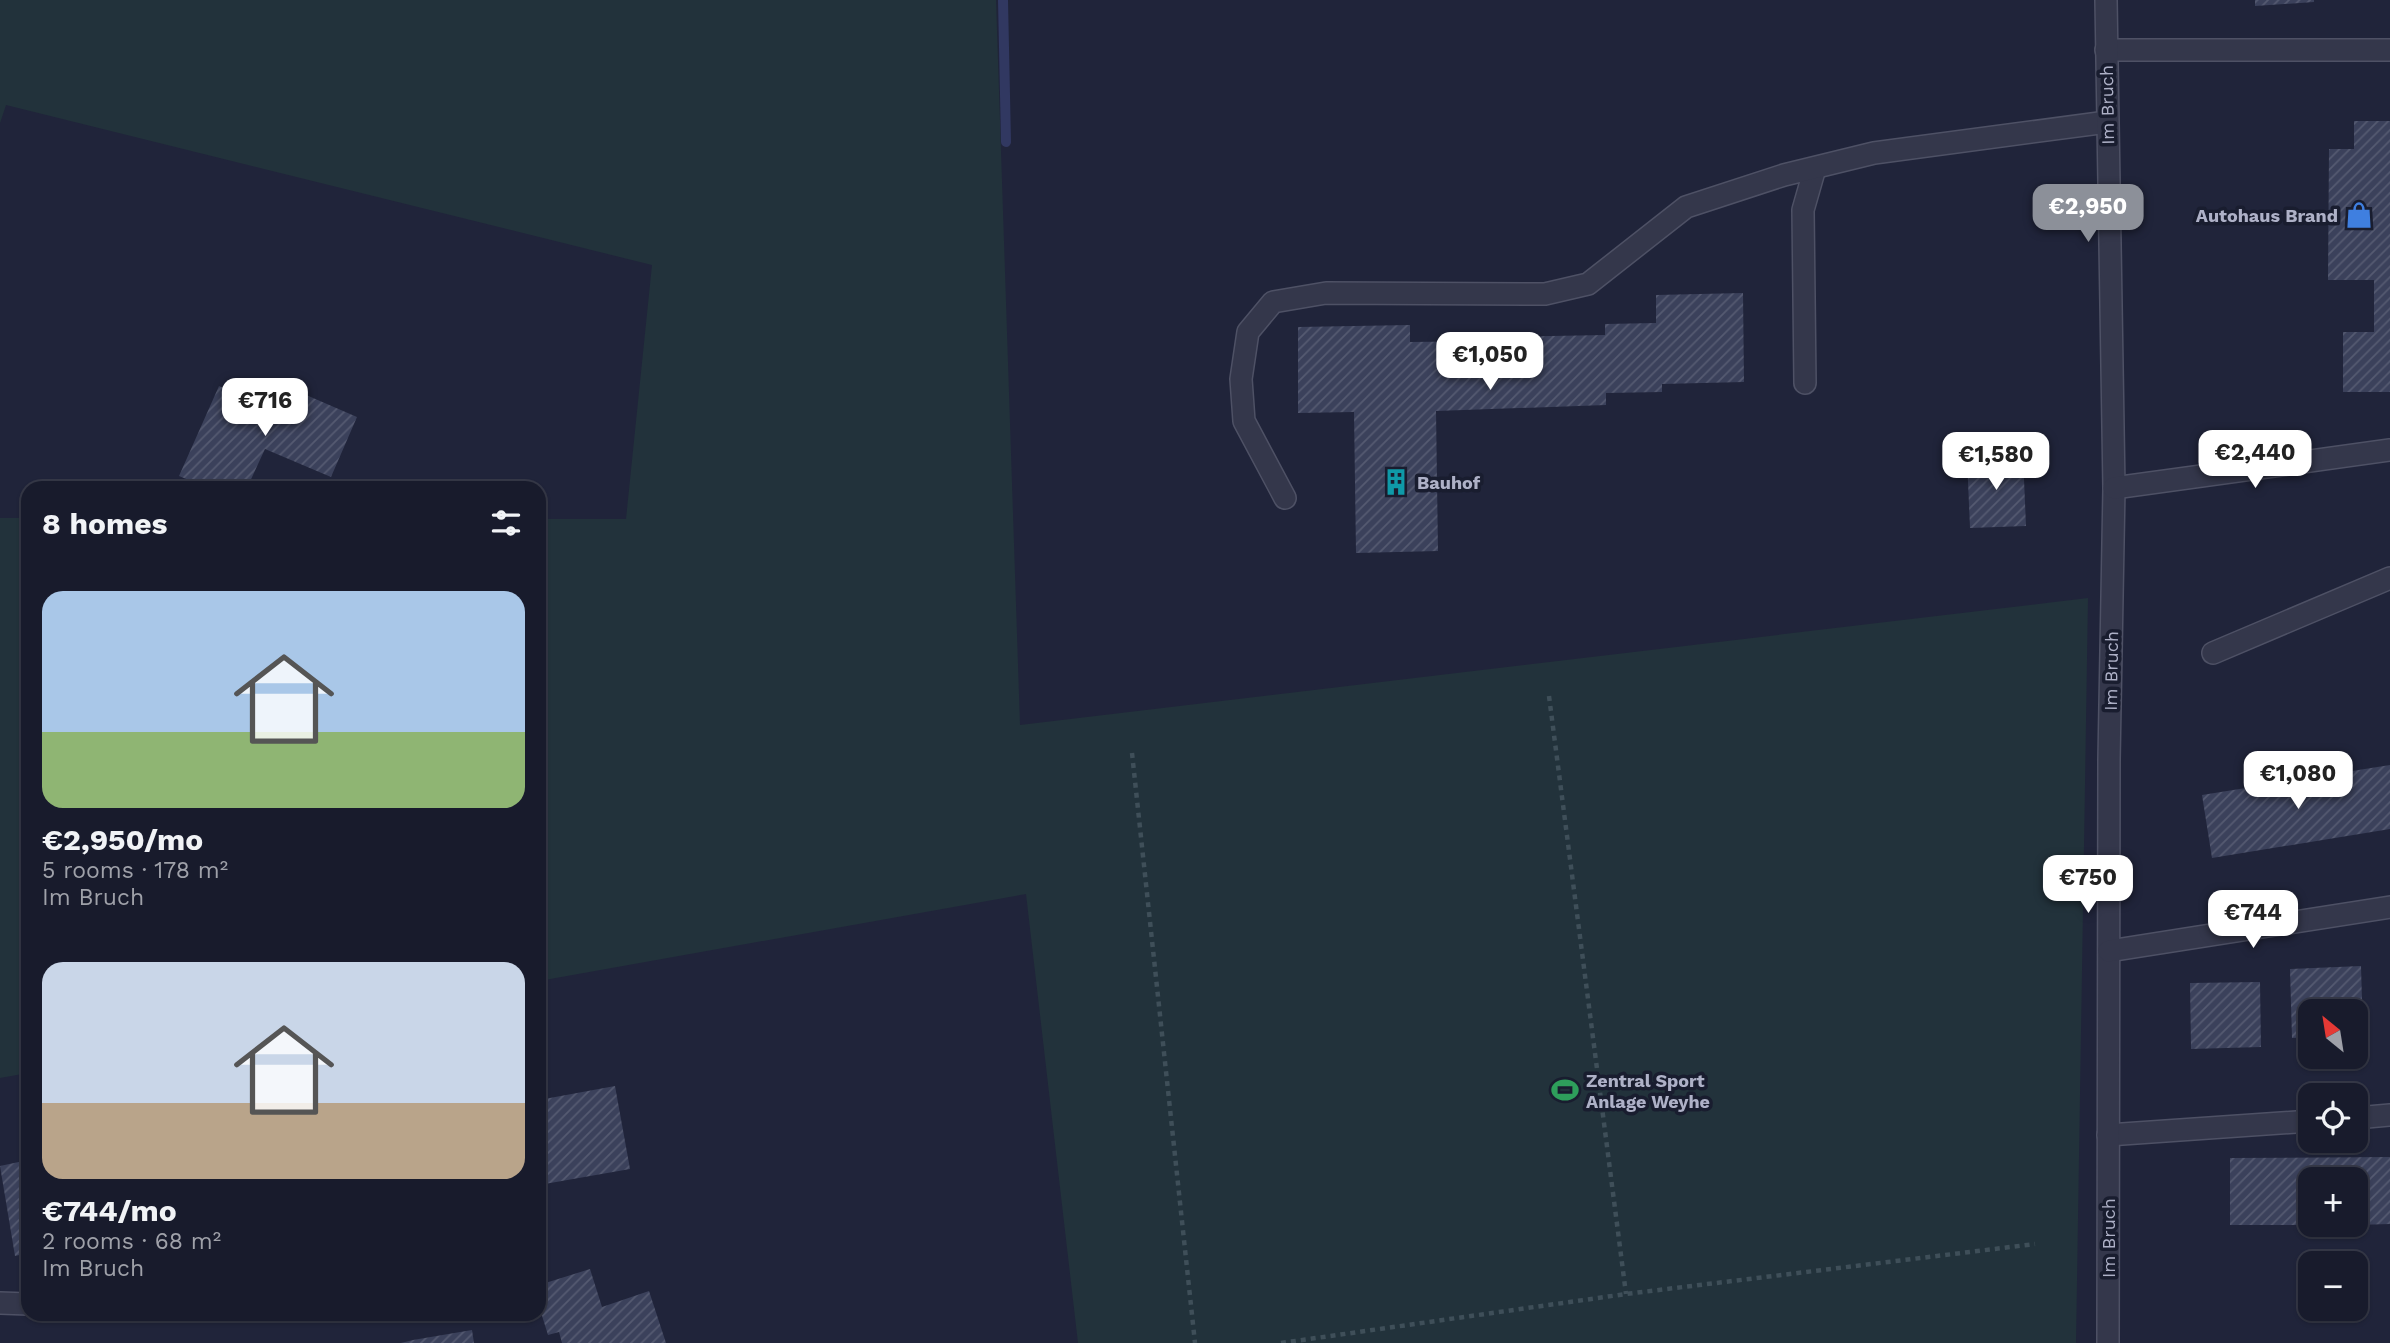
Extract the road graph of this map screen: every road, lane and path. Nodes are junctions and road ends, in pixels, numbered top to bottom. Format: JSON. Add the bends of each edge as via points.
{"nodes":[{"id":1,"x":2106,"y":0,"type":"edge"},
{"id":2,"x":2106,"y":50,"type":"junction"},
{"id":3,"x":2390,"y":50,"type":"edge"},
{"id":4,"x":2106,"y":122,"type":"junction"},
{"id":5,"x":1815,"y":168,"type":"junction"},
{"id":6,"x":1805,"y":383,"type":"dead end"},
{"id":7,"x":2390,"y":450,"type":"edge"},
{"id":8,"x":2114,"y":488,"type":"junction"},
{"id":9,"x":1284,"y":498,"type":"dead end"},
{"id":10,"x":2390,"y":578,"type":"edge"},
{"id":11,"x":2213,"y":653,"type":"dead end"},
{"id":12,"x":1549,"y":696,"type":"dead end"},
{"id":13,"x":1132,"y":753,"type":"dead end"},
{"id":14,"x":2390,"y":906,"type":"edge"},
{"id":15,"x":2109,"y":951,"type":"junction"},
{"id":16,"x":2390,"y":1115,"type":"edge"},
{"id":17,"x":2368,"y":1117,"type":"edge"},
{"id":18,"x":2298,"y":1122,"type":"edge"},
{"id":19,"x":2108,"y":1135,"type":"junction"},
{"id":20,"x":2035,"y":1244,"type":"dead end"},
{"id":21,"x":1626,"y":1294,"type":"junction"},
{"id":22,"x":0,"y":1303,"type":"edge"},
{"id":23,"x":21,"y":1304,"type":"edge"},
{"id":24,"x":1195,"y":1343,"type":"edge"},
{"id":25,"x":1281,"y":1343,"type":"edge"},
{"id":26,"x":2108,"y":1343,"type":"edge"}],
"edges":[{"from":1,"to":2,"type":"street","name":"Im Bruch"},
{"from":2,"to":3,"type":"street"},
{"from":2,"to":4,"type":"street","name":"Im Bruch"},
{"from":4,"to":5,"type":"street","via":[[1874,153]]},
{"from":4,"to":8,"type":"street","name":"Im Bruch"},
{"from":5,"to":6,"type":"street","via":[[1803,210]]},
{"from":5,"to":9,"type":"street","via":[[1686,207],[1588,284],[1545,294],[1326,293],[1273,302],[1248,332],[1241,379],[1244,421]]},
{"from":7,"to":8,"type":"street"},
{"from":8,"to":15,"type":"street","name":"Im Bruch"},
{"from":10,"to":11,"type":"street"},
{"from":12,"to":21,"type":"path"},
{"from":13,"to":24,"type":"path"},
{"from":14,"to":15,"type":"street"},
{"from":15,"to":19,"type":"street","name":"Im Bruch"},
{"from":16,"to":17,"type":"street"},
{"from":18,"to":19,"type":"street"},
{"from":19,"to":26,"type":"street","name":"Im Bruch"},
{"from":20,"to":21,"type":"path"},
{"from":21,"to":25,"type":"path"},
{"from":22,"to":23,"type":"street"}]}
